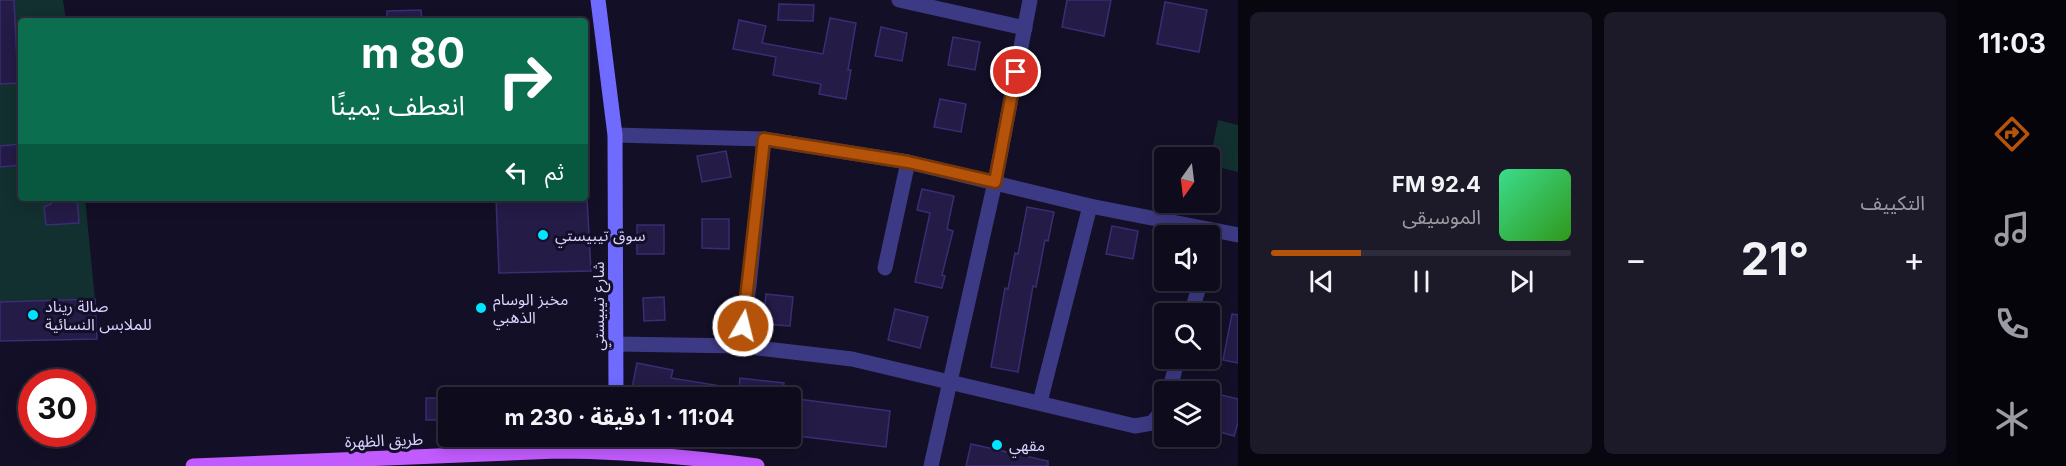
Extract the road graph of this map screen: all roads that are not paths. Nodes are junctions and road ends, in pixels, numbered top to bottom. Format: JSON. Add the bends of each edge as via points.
{"nodes":[{"id":1,"x":598,"y":0,"type":"edge"},
{"id":2,"x":899,"y":0,"type":"edge"},
{"id":3,"x":1030,"y":0,"type":"edge"},
{"id":4,"x":1025,"y":28,"type":"junction"},
{"id":5,"x":615,"y":135,"type":"junction"},
{"id":6,"x":764,"y":139,"type":"junction"},
{"id":7,"x":908,"y":162,"type":"junction"},
{"id":8,"x":995,"y":182,"type":"junction"},
{"id":9,"x":1090,"y":206,"type":"junction"},
{"id":10,"x":1185,"y":225,"type":"edge"},
{"id":11,"x":1220,"y":232,"type":"edge"},
{"id":12,"x":1238,"y":235,"type":"edge"},
{"id":13,"x":885,"y":268,"type":"dead end"},
{"id":14,"x":616,"y":344,"type":"junction"},
{"id":15,"x":740,"y":346,"type":"junction"},
{"id":16,"x":949,"y":380,"type":"junction"},
{"id":17,"x":616,"y":387,"type":"edge"},
{"id":18,"x":1040,"y":402,"type":"junction"},
{"id":19,"x":1154,"y":421,"type":"edge"},
{"id":20,"x":574,"y":447,"type":"edge"},
{"id":21,"x":632,"y":447,"type":"edge"},
{"id":22,"x":193,"y":466,"type":"edge"},
{"id":23,"x":757,"y":466,"type":"edge"},
{"id":24,"x":931,"y":466,"type":"edge"}],
"edges":[{"from":1,"to":5,"type":"main road","name":"شارع تيبيستي"},
{"from":2,"to":4,"type":"street"},
{"from":3,"to":4,"type":"street"},
{"from":4,"to":8,"type":"street"},
{"from":5,"to":6,"type":"street"},
{"from":5,"to":14,"type":"main road","name":"شارع تيبيستي"},
{"from":6,"to":7,"type":"street"},
{"from":6,"to":15,"type":"street"},
{"from":7,"to":8,"type":"street"},
{"from":7,"to":13,"type":"street"},
{"from":8,"to":9,"type":"street"},
{"from":8,"to":16,"type":"street"},
{"from":9,"to":10,"type":"street"},
{"from":9,"to":18,"type":"street"},
{"from":11,"to":12,"type":"street"},
{"from":14,"to":15,"type":"street"},
{"from":14,"to":17,"type":"main road","name":"شارع تيبيستي"},
{"from":15,"to":16,"type":"street","via":[[852,359]]},
{"from":16,"to":18,"type":"street"},
{"from":16,"to":24,"type":"street"},
{"from":18,"to":19,"type":"street","via":[[1135,426]]},
{"from":20,"to":22,"type":"main road","name":"طريق الظهرة"},
{"from":21,"to":23,"type":"main road","name":"طريق الظهرة"}]}
